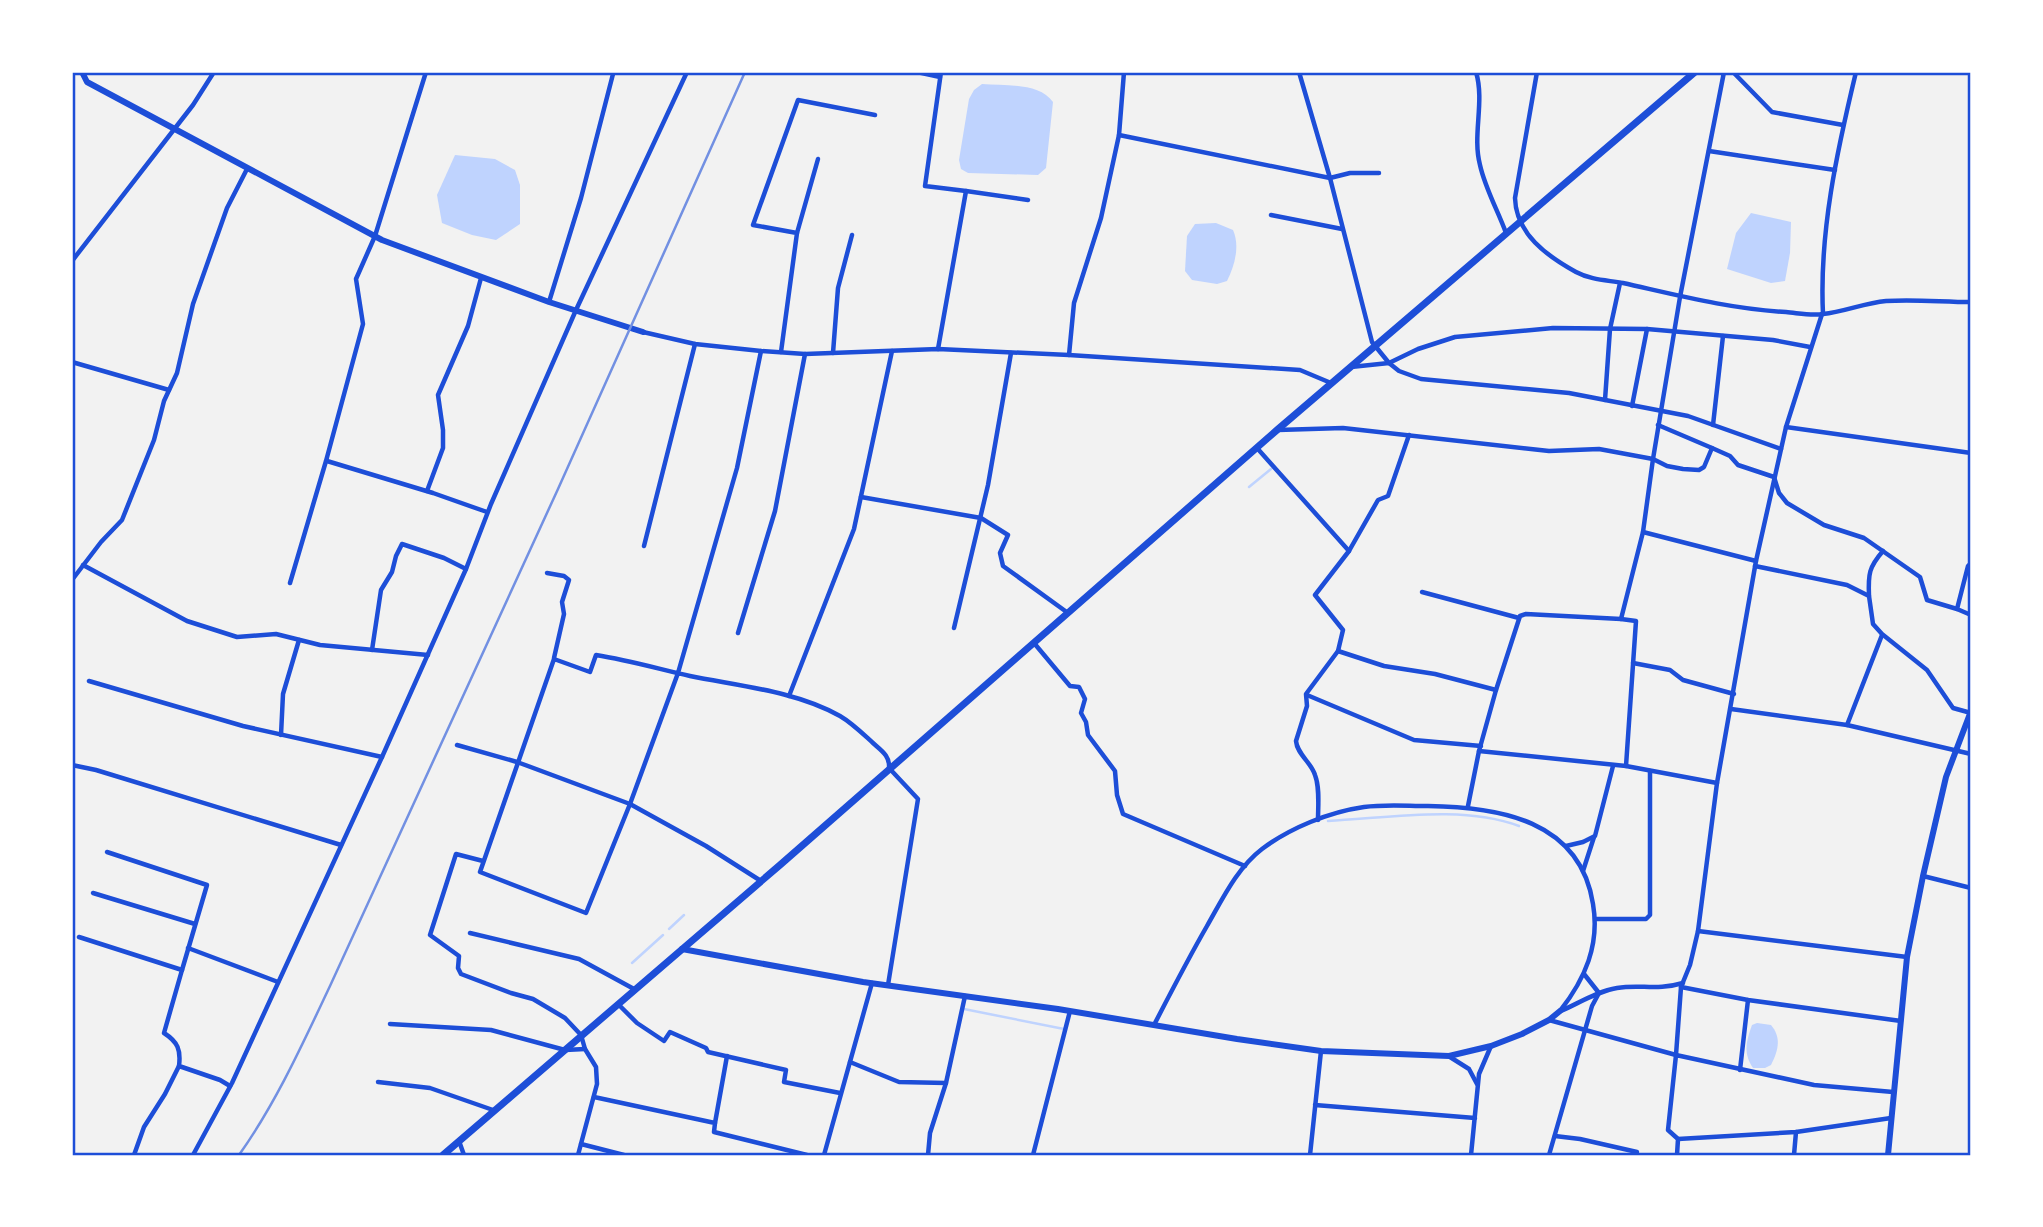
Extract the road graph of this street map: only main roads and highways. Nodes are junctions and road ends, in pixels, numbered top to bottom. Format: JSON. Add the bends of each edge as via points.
{"nodes":[{"id":1,"x":1695,"y":72,"type":"edge"},
{"id":2,"x":443,"y":1155,"type":"edge"}],
"edges":[{"from":1,"to":2,"type":"main road"}]}
